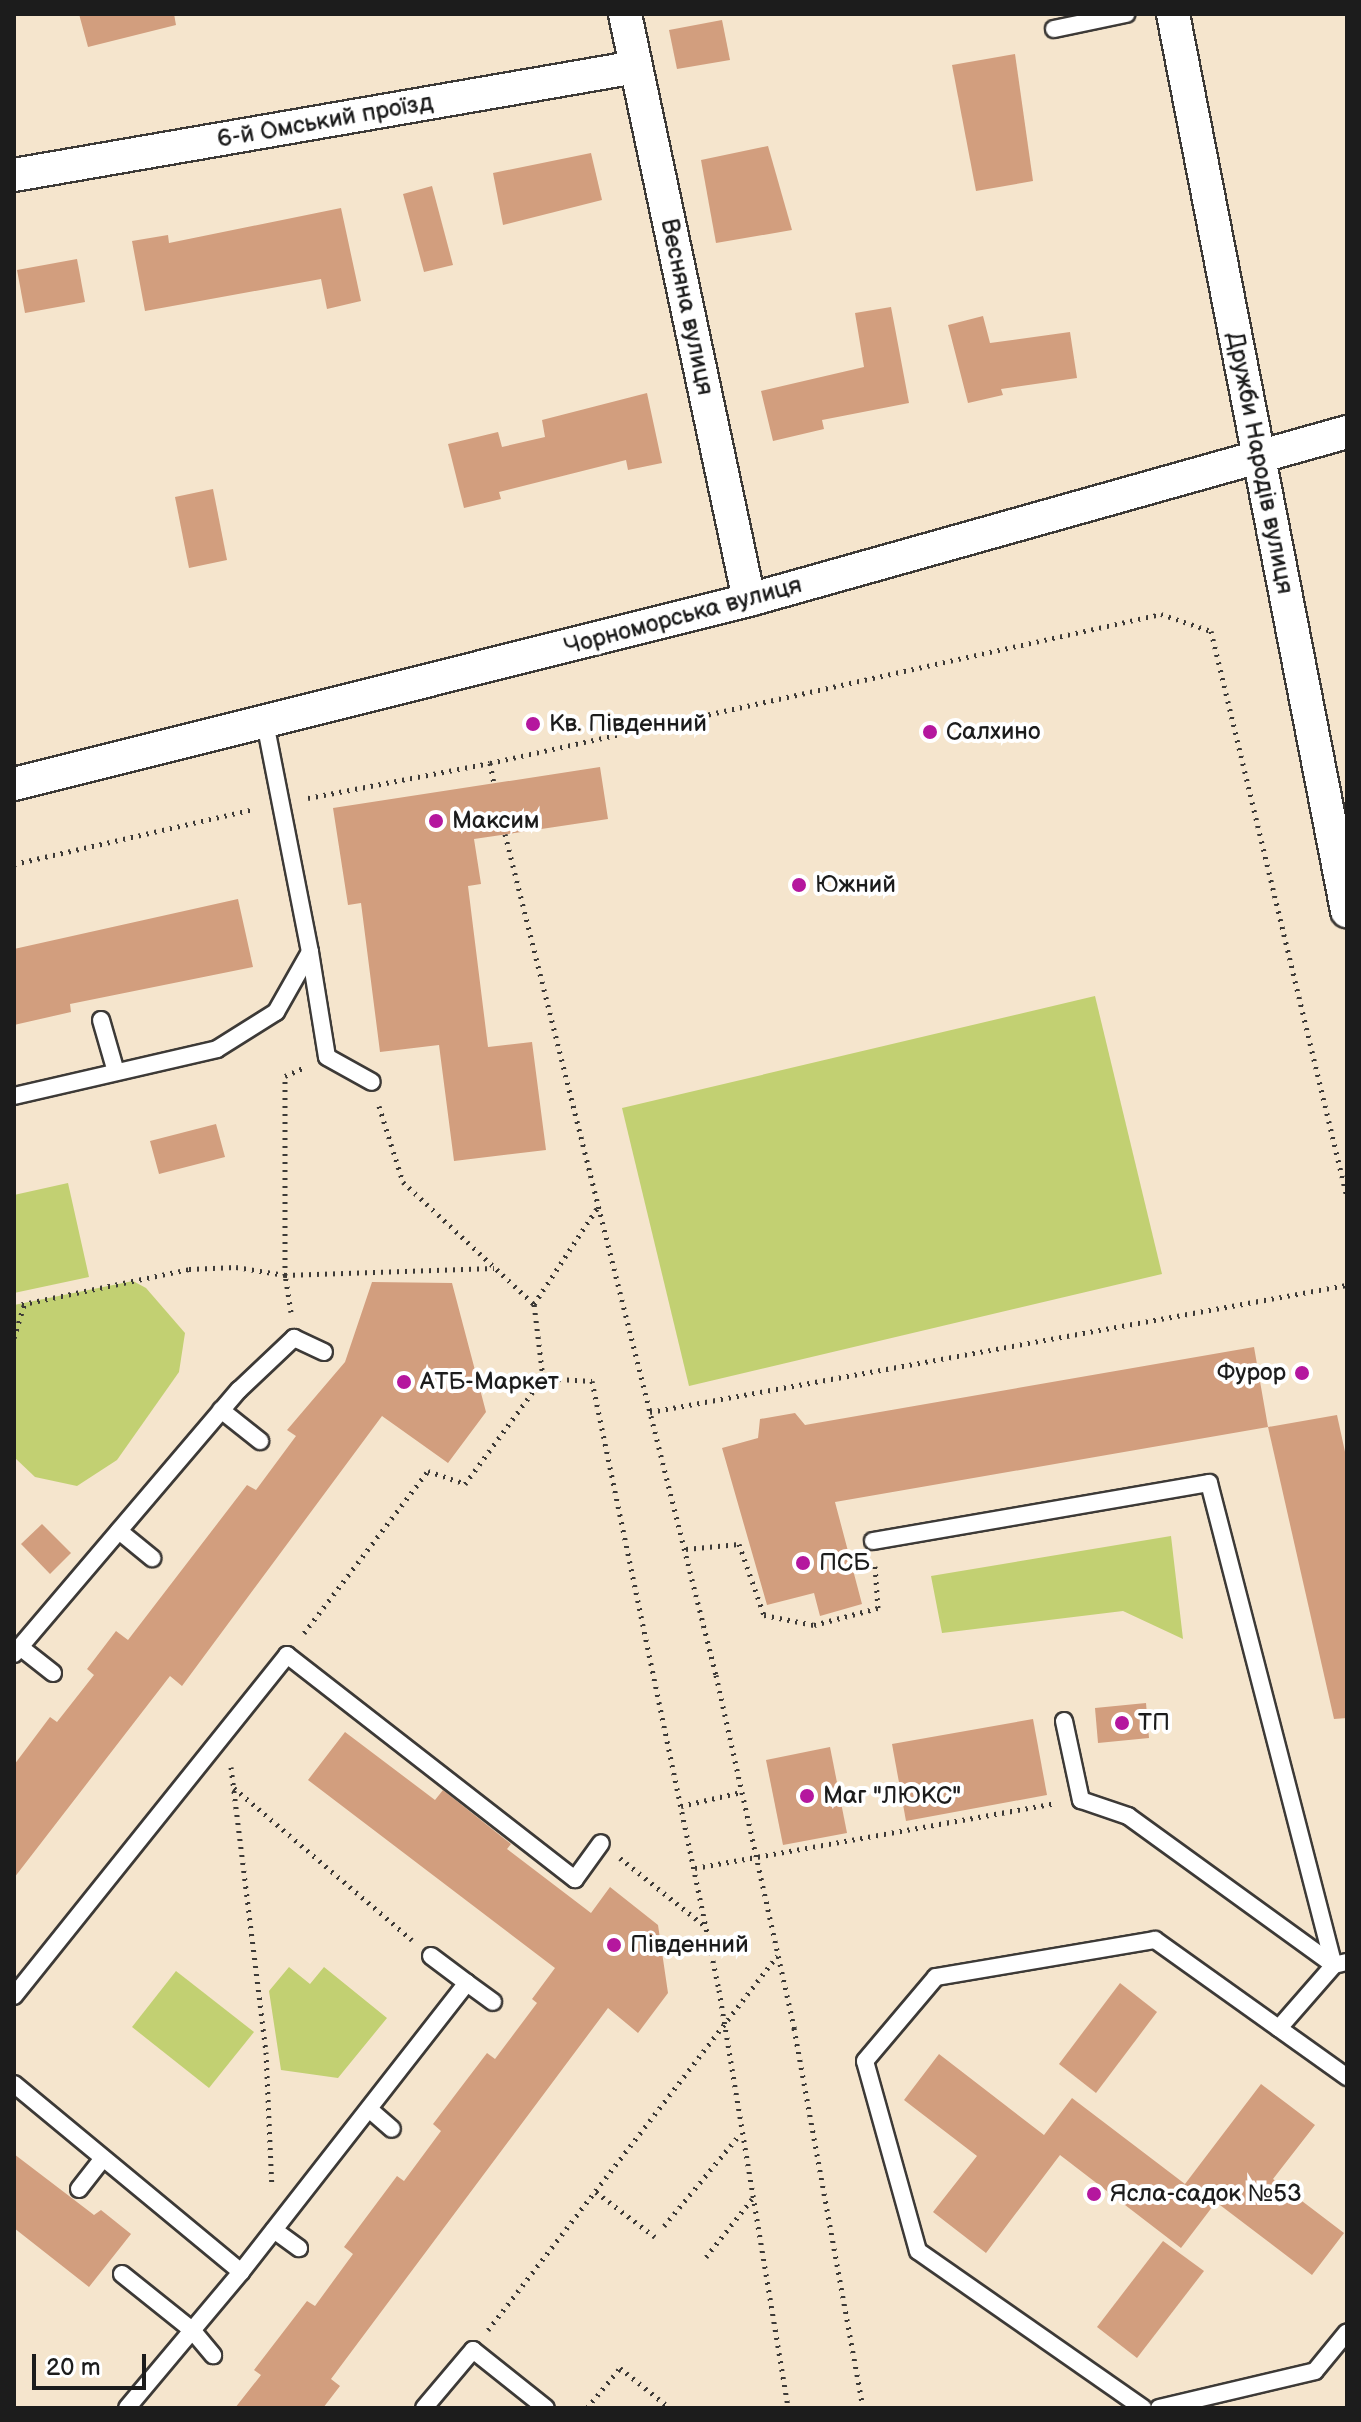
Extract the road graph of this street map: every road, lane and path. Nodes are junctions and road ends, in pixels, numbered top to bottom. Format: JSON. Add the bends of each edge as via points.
{"nodes":[{"id":1,"x":625,"y":14,"type":"edge"},
{"id":2,"x":1126,"y":14,"type":"edge"},
{"id":3,"x":1173,"y":14,"type":"edge"},
{"id":4,"x":1054,"y":29,"type":"dead end"},
{"id":5,"x":636,"y":67,"type":"junction"},
{"id":6,"x":14,"y":175,"type":"edge"},
{"id":7,"x":1347,"y":432,"type":"edge"},
{"id":8,"x":1259,"y":457,"type":"junction"},
{"id":9,"x":749,"y":600,"type":"junction"},
{"id":10,"x":265,"y":723,"type":"junction"},
{"id":11,"x":490,"y":763,"type":"junction"},
{"id":12,"x":494,"y":783,"type":"dead end"},
{"id":13,"x":14,"y":784,"type":"edge"},
{"id":14,"x":278,"y":804,"type":"junction"},
{"id":15,"x":505,"y":834,"type":"dead end"},
{"id":16,"x":14,"y":864,"type":"edge"},
{"id":17,"x":1347,"y":911,"type":"edge"},
{"id":18,"x":310,"y":952,"type":"junction"},
{"id":19,"x":101,"y":1020,"type":"dead end"},
{"id":20,"x":327,"y":1057,"type":"junction"},
{"id":21,"x":116,"y":1072,"type":"junction"},
{"id":22,"x":372,"y":1082,"type":"joint"},
{"id":23,"x":14,"y":1096,"type":"edge"},
{"id":24,"x":1347,"y":1197,"type":"edge"},
{"id":25,"x":599,"y":1206,"type":"junction"},
{"id":26,"x":495,"y":1268,"type":"junction"},
{"id":27,"x":285,"y":1275,"type":"junction"},
{"id":28,"x":1347,"y":1285,"type":"edge"},
{"id":29,"x":25,"y":1303,"type":"junction"},
{"id":30,"x":534,"y":1304,"type":"junction"},
{"id":31,"x":14,"y":1306,"type":"edge"},
{"id":32,"x":14,"y":1338,"type":"edge"},
{"id":33,"x":294,"y":1338,"type":"junction"},
{"id":34,"x":324,"y":1352,"type":"dead end"},
{"id":35,"x":543,"y":1378,"type":"junction"},
{"id":36,"x":221,"y":1410,"type":"junction"},
{"id":37,"x":650,"y":1412,"type":"junction"},
{"id":38,"x":260,"y":1441,"type":"dead end"},
{"id":39,"x":119,"y":1531,"type":"junction"},
{"id":40,"x":873,"y":1541,"type":"joint"},
{"id":41,"x":686,"y":1549,"type":"junction"},
{"id":42,"x":152,"y":1558,"type":"dead end"},
{"id":43,"x":17,"y":1651,"type":"edge"},
{"id":44,"x":287,"y":1655,"type":"junction"},
{"id":45,"x":53,"y":1673,"type":"dead end"},
{"id":46,"x":1064,"y":1721,"type":"dead end"},
{"id":47,"x":226,"y":1731,"type":"junction"},
{"id":48,"x":233,"y":1788,"type":"junction"},
{"id":49,"x":741,"y":1792,"type":"junction"},
{"id":50,"x":1081,"y":1800,"type":"junction"},
{"id":51,"x":681,"y":1806,"type":"junction"},
{"id":52,"x":601,"y":1843,"type":"joint"},
{"id":53,"x":755,"y":1859,"type":"junction"},
{"id":54,"x":695,"y":1868,"type":"junction"},
{"id":55,"x":707,"y":1927,"type":"junction"},
{"id":56,"x":431,"y":1956,"type":"joint"},
{"id":57,"x":777,"y":1956,"type":"junction"},
{"id":58,"x":1340,"y":1963,"type":"edge"},
{"id":59,"x":467,"y":1983,"type":"junction"},
{"id":60,"x":14,"y":1996,"type":"edge"},
{"id":61,"x":493,"y":2002,"type":"dead end"},
{"id":62,"x":724,"y":2024,"type":"junction"},
{"id":63,"x":1279,"y":2028,"type":"junction"},
{"id":64,"x":1347,"y":2077,"type":"edge"},
{"id":65,"x":14,"y":2084,"type":"edge"},
{"id":66,"x":369,"y":2109,"type":"junction"},
{"id":67,"x":392,"y":2129,"type":"dead end"},
{"id":68,"x":740,"y":2134,"type":"junction"},
{"id":69,"x":103,"y":2158,"type":"junction"},
{"id":70,"x":79,"y":2189,"type":"dead end"},
{"id":71,"x":595,"y":2192,"type":"junction"},
{"id":72,"x":752,"y":2199,"type":"junction"},
{"id":73,"x":664,"y":2226,"type":"dead end"},
{"id":74,"x":274,"y":2230,"type":"junction"},
{"id":75,"x":655,"y":2237,"type":"dead end"},
{"id":76,"x":299,"y":2248,"type":"dead end"},
{"id":77,"x":706,"y":2257,"type":"dead end"},
{"id":78,"x":241,"y":2272,"type":"junction"},
{"id":79,"x":122,"y":2274,"type":"dead end"},
{"id":80,"x":192,"y":2330,"type":"junction"},
{"id":81,"x":1347,"y":2332,"type":"edge"},
{"id":82,"x":473,"y":2350,"type":"junction"},
{"id":83,"x":213,"y":2355,"type":"dead end"},
{"id":84,"x":127,"y":2408,"type":"edge"},
{"id":85,"x":424,"y":2408,"type":"edge"},
{"id":86,"x":546,"y":2408,"type":"edge"},
{"id":87,"x":587,"y":2408,"type":"edge"},
{"id":88,"x":670,"y":2408,"type":"edge"},
{"id":89,"x":788,"y":2408,"type":"edge"},
{"id":90,"x":863,"y":2408,"type":"edge"},
{"id":91,"x":1143,"y":2408,"type":"edge"},
{"id":92,"x":1159,"y":2408,"type":"edge"}],
"edges":[{"from":1,"to":5,"type":"street","name":"Весняна вулиця"},
{"from":2,"to":4,"type":"lane"},
{"from":3,"to":8,"type":"street","name":"Дружби Народів вулиця"},
{"from":5,"to":6,"type":"street","name":"6-й Омський проїзд"},
{"from":5,"to":9,"type":"street","name":"Весняна вулиця"},
{"from":7,"to":8,"type":"street","name":"Чорноморська вулиця"},
{"from":8,"to":9,"type":"street","name":"Чорноморська вулиця"},
{"from":8,"to":17,"type":"street","name":"Дружби Народів вулиця"},
{"from":9,"to":10,"type":"street","name":"Чорноморська вулиця"},
{"from":10,"to":13,"type":"street","name":"Чорноморська вулиця"},
{"from":10,"to":14,"type":"lane"},
{"from":11,"to":12,"type":"path"},
{"from":11,"to":14,"type":"path"},
{"from":11,"to":24,"type":"path","via":[[1161,614],[1211,631]]},
{"from":14,"to":16,"type":"path"},
{"from":14,"to":18,"type":"lane"},
{"from":15,"to":25,"type":"path"},
{"from":18,"to":20,"type":"lane"},
{"from":18,"to":21,"type":"lane","via":[[276,1012],[217,1049]]},
{"from":19,"to":21,"type":"lane"},
{"from":20,"to":22,"type":"lane"},
{"from":20,"to":27,"type":"path","via":[[285,1076]]},
{"from":21,"to":23,"type":"lane"},
{"from":22,"to":26,"type":"path","via":[[403,1182]]},
{"from":25,"to":30,"type":"path"},
{"from":25,"to":37,"type":"path"},
{"from":26,"to":27,"type":"path"},
{"from":26,"to":30,"type":"path"},
{"from":27,"to":29,"type":"path","via":[[236,1267],[189,1269]]},
{"from":27,"to":33,"type":"path"},
{"from":28,"to":37,"type":"path"},
{"from":29,"to":31,"type":"path"},
{"from":29,"to":32,"type":"path"},
{"from":30,"to":35,"type":"path"},
{"from":33,"to":34,"type":"lane"},
{"from":33,"to":36,"type":"lane"},
{"from":35,"to":44,"type":"path","via":[[465,1484],[428,1471]]},
{"from":35,"to":51,"type":"path","via":[[592,1381]]},
{"from":36,"to":38,"type":"lane"},
{"from":36,"to":39,"type":"lane"},
{"from":37,"to":41,"type":"path"},
{"from":39,"to":42,"type":"lane"},
{"from":39,"to":43,"type":"lane"},
{"from":40,"to":41,"type":"path","via":[[878,1608],[814,1625],[764,1615],[739,1544]]},
{"from":40,"to":58,"type":"lane","via":[[1209,1483]]},
{"from":41,"to":49,"type":"path"},
{"from":43,"to":45,"type":"lane"},
{"from":44,"to":47,"type":"lane"},
{"from":44,"to":52,"type":"lane","via":[[575,1879]]},
{"from":46,"to":50,"type":"lane"},
{"from":47,"to":48,"type":"path"},
{"from":47,"to":60,"type":"lane"},
{"from":48,"to":56,"type":"path"},
{"from":48,"to":74,"type":"path","via":[[266,2052]]},
{"from":49,"to":51,"type":"path"},
{"from":49,"to":53,"type":"path"},
{"from":50,"to":53,"type":"path"},
{"from":50,"to":58,"type":"lane","via":[[1128,1816]]},
{"from":51,"to":54,"type":"path"},
{"from":52,"to":55,"type":"path"},
{"from":53,"to":54,"type":"path"},
{"from":53,"to":57,"type":"path"},
{"from":54,"to":55,"type":"path"},
{"from":55,"to":62,"type":"path"},
{"from":56,"to":59,"type":"lane"},
{"from":57,"to":62,"type":"path"},
{"from":57,"to":90,"type":"path"},
{"from":58,"to":63,"type":"lane"},
{"from":59,"to":61,"type":"lane"},
{"from":59,"to":66,"type":"lane"},
{"from":62,"to":68,"type":"path"},
{"from":62,"to":71,"type":"path"},
{"from":63,"to":64,"type":"lane"},
{"from":63,"to":91,"type":"lane","via":[[1155,1940],[936,1977],[865,2061],[918,2251]]},
{"from":65,"to":69,"type":"lane"},
{"from":66,"to":67,"type":"lane"},
{"from":66,"to":74,"type":"lane"},
{"from":68,"to":72,"type":"path"},
{"from":68,"to":73,"type":"path"},
{"from":69,"to":70,"type":"lane"},
{"from":69,"to":78,"type":"lane"},
{"from":71,"to":75,"type":"path"},
{"from":71,"to":82,"type":"path"},
{"from":72,"to":77,"type":"path"},
{"from":72,"to":89,"type":"path"},
{"from":74,"to":76,"type":"lane"},
{"from":74,"to":78,"type":"lane"},
{"from":78,"to":80,"type":"lane"},
{"from":79,"to":80,"type":"lane"},
{"from":80,"to":83,"type":"lane"},
{"from":80,"to":84,"type":"lane"},
{"from":81,"to":92,"type":"lane","via":[[1315,2371]]},
{"from":82,"to":85,"type":"lane"},
{"from":82,"to":86,"type":"lane"},
{"from":87,"to":88,"type":"path","via":[[620,2368]]}]}
